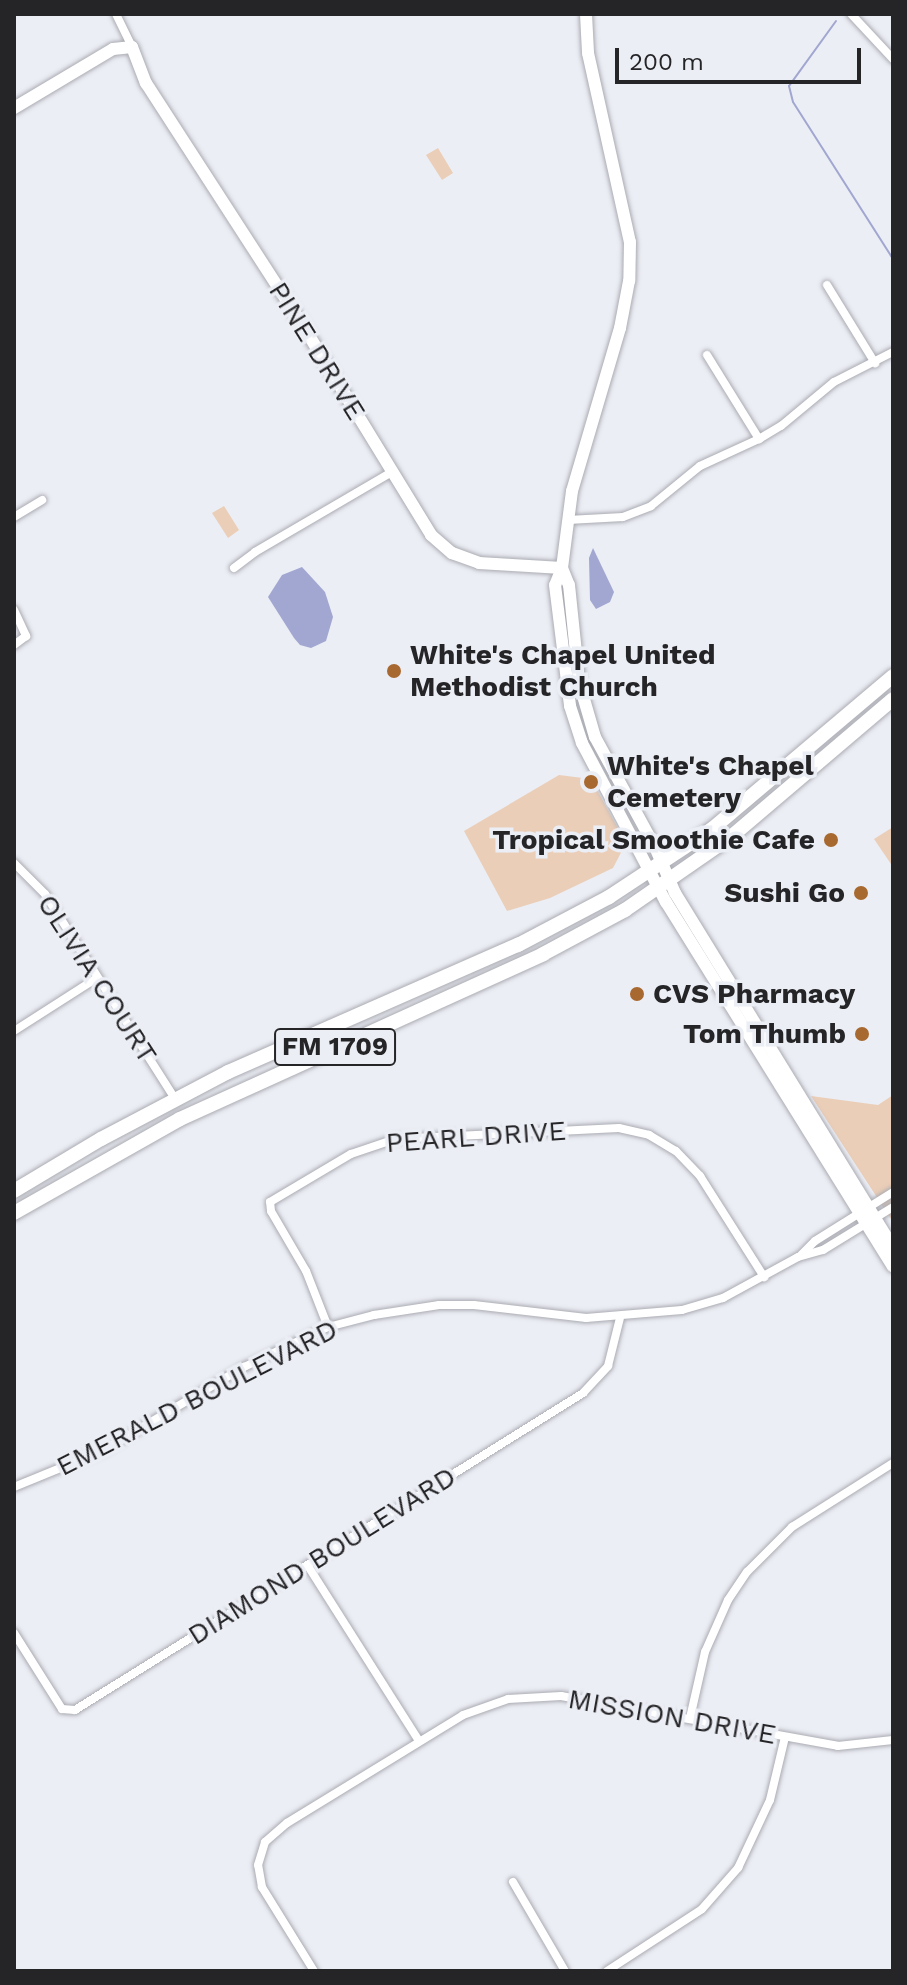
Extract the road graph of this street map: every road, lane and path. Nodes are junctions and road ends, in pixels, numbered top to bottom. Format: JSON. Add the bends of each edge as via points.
{"nodes":[{"id":1,"x":116,"y":14,"type":"edge"},
{"id":2,"x":586,"y":14,"type":"edge"},
{"id":3,"x":851,"y":14,"type":"edge"},
{"id":4,"x":132,"y":47,"type":"junction"},
{"id":5,"x":893,"y":59,"type":"edge"},
{"id":6,"x":14,"y":108,"type":"edge"},
{"id":7,"x":827,"y":285,"type":"dead end"},
{"id":8,"x":893,"y":352,"type":"edge"},
{"id":9,"x":707,"y":355,"type":"dead end"},
{"id":10,"x":875,"y":363,"type":"junction"},
{"id":11,"x":759,"y":439,"type":"junction"},
{"id":12,"x":392,"y":472,"type":"junction"},
{"id":13,"x":42,"y":500,"type":"dead end"},
{"id":14,"x":14,"y":517,"type":"edge"},
{"id":15,"x":568,"y":520,"type":"junction"},
{"id":16,"x":234,"y":568,"type":"dead end"},
{"id":17,"x":562,"y":568,"type":"junction"},
{"id":18,"x":14,"y":610,"type":"edge"},
{"id":19,"x":14,"y":645,"type":"edge"},
{"id":20,"x":893,"y":676,"type":"edge"},
{"id":21,"x":893,"y":699,"type":"edge"},
{"id":22,"x":14,"y":863,"type":"edge"},
{"id":23,"x":657,"y":867,"type":"junction"},
{"id":24,"x":665,"y":884,"type":"junction"},
{"id":25,"x":464,"y":969,"type":"junction"},
{"id":26,"x":97,"y":978,"type":"junction"},
{"id":27,"x":470,"y":987,"type":"junction"},
{"id":28,"x":14,"y":1031,"type":"edge"},
{"id":29,"x":175,"y":1099,"type":"junction"},
{"id":30,"x":120,"y":1149,"type":"junction"},
{"id":31,"x":14,"y":1191,"type":"edge"},
{"id":32,"x":893,"y":1192,"type":"edge"},
{"id":33,"x":893,"y":1207,"type":"edge"},
{"id":34,"x":863,"y":1209,"type":"junction"},
{"id":35,"x":14,"y":1213,"type":"edge"},
{"id":36,"x":870,"y":1220,"type":"junction"},
{"id":37,"x":893,"y":1247,"type":"edge"},
{"id":38,"x":800,"y":1256,"type":"junction"},
{"id":39,"x":893,"y":1266,"type":"edge"},
{"id":40,"x":764,"y":1277,"type":"junction"},
{"id":41,"x":620,"y":1318,"type":"junction"},
{"id":42,"x":328,"y":1327,"type":"junction"},
{"id":43,"x":893,"y":1463,"type":"edge"},
{"id":44,"x":14,"y":1487,"type":"edge"},
{"id":45,"x":308,"y":1566,"type":"junction"},
{"id":46,"x":14,"y":1633,"type":"edge"},
{"id":47,"x":690,"y":1718,"type":"junction"},
{"id":48,"x":785,"y":1737,"type":"junction"},
{"id":49,"x":893,"y":1740,"type":"edge"},
{"id":50,"x":419,"y":1741,"type":"junction"},
{"id":51,"x":513,"y":1882,"type":"dead end"},
{"id":52,"x":314,"y":1971,"type":"edge"},
{"id":53,"x":565,"y":1971,"type":"edge"},
{"id":54,"x":607,"y":1971,"type":"edge"}],
"edges":[{"from":1,"to":4,"type":"street"},
{"from":2,"to":15,"type":"main road","via":[[588,53],[630,242],[629,281]]},
{"from":3,"to":5,"type":"street"},
{"from":4,"to":6,"type":"main road","via":[[113,49]]},
{"from":4,"to":12,"type":"main road","name":"PINE DRIVE","via":[[146,83]]},
{"from":7,"to":10,"type":"street"},
{"from":8,"to":10,"type":"street"},
{"from":9,"to":11,"type":"street"},
{"from":10,"to":11,"type":"street","via":[[834,382]]},
{"from":11,"to":15,"type":"street","via":[[700,466],[651,506],[623,517]]},
{"from":12,"to":16,"type":"street"},
{"from":12,"to":17,"type":"main road","name":"PINE DRIVE","via":[[431,535],[452,553],[479,563]]},
{"from":13,"to":14,"type":"street"},
{"from":15,"to":17,"type":"main road"},
{"from":17,"to":23,"type":"main road","via":[[555,585],[558,629],[575,725]]},
{"from":18,"to":19,"type":"street","via":[[26,636]]},
{"from":20,"to":23,"type":"main road","number":"FM 1709","via":[[746,802]]},
{"from":21,"to":24,"type":"main road","number":"FM 1709","via":[[757,816]]},
{"from":22,"to":26,"type":"street","name":"OLIVIA COURT","via":[[45,894]]},
{"from":23,"to":24,"type":"main road"},
{"from":23,"to":25,"type":"main road","number":"FM 1709","via":[[556,927]]},
{"from":24,"to":27,"type":"main road","number":"FM 1709","via":[[588,931]]},
{"from":24,"to":34,"type":"main road","via":[[712,979]]},
{"from":25,"to":27,"type":"main road"},
{"from":25,"to":29,"type":"main road","number":"FM 1709"},
{"from":26,"to":28,"type":"street"},
{"from":26,"to":29,"type":"street","name":"OLIVIA COURT"},
{"from":27,"to":30,"type":"main road","number":"FM 1709"},
{"from":29,"to":30,"type":"main road","via":[[167,1118]]},
{"from":29,"to":31,"type":"main road","number":"FM 1709"},
{"from":30,"to":35,"type":"main road","number":"FM 1709"},
{"from":32,"to":34,"type":"street","name":"EMERALD BOULEVARD"},
{"from":33,"to":36,"type":"street","name":"EMERALD BOULEVARD"},
{"from":34,"to":36,"type":"main road"},
{"from":34,"to":38,"type":"street","name":"EMERALD BOULEVARD"},
{"from":36,"to":37,"type":"main road"},
{"from":36,"to":38,"type":"street","name":"EMERALD BOULEVARD","via":[[823,1250]]},
{"from":36,"to":39,"type":"main road"},
{"from":38,"to":40,"type":"street","name":"EMERALD BOULEVARD"},
{"from":40,"to":41,"type":"street","name":"EMERALD BOULEVARD","via":[[701,1305]]},
{"from":40,"to":42,"type":"street","name":"PEARL DRIVE","via":[[700,1176],[676,1151],[649,1135],[619,1128],[395,1139],[351,1154],[270,1202]]},
{"from":41,"to":42,"type":"street","name":"EMERALD BOULEVARD","via":[[439,1305]]},
{"from":41,"to":45,"type":"street","name":"DIAMOND BOULEVARD","via":[[608,1366],[594,1384]]},
{"from":42,"to":44,"type":"street","name":"EMERALD BOULEVARD","via":[[244,1367],[104,1450]]},
{"from":43,"to":47,"type":"street","via":[[792,1527],[747,1572],[705,1652]]},
{"from":45,"to":46,"type":"street","name":"DIAMOND BOULEVARD","via":[[70,1712],[62,1709]]},
{"from":45,"to":50,"type":"street"},
{"from":47,"to":48,"type":"street","name":"MISSION DRIVE"},
{"from":47,"to":50,"type":"street","name":"MISSION DRIVE","via":[[582,1697],[530,1696],[463,1715]]},
{"from":48,"to":49,"type":"street","name":"MISSION DRIVE","via":[[838,1746]]},
{"from":48,"to":54,"type":"street","via":[[770,1800],[738,1868],[702,1909]]},
{"from":50,"to":52,"type":"street","name":"MISSION DRIVE","via":[[265,1842],[259,1856],[262,1887]]},
{"from":51,"to":53,"type":"street"}]}
